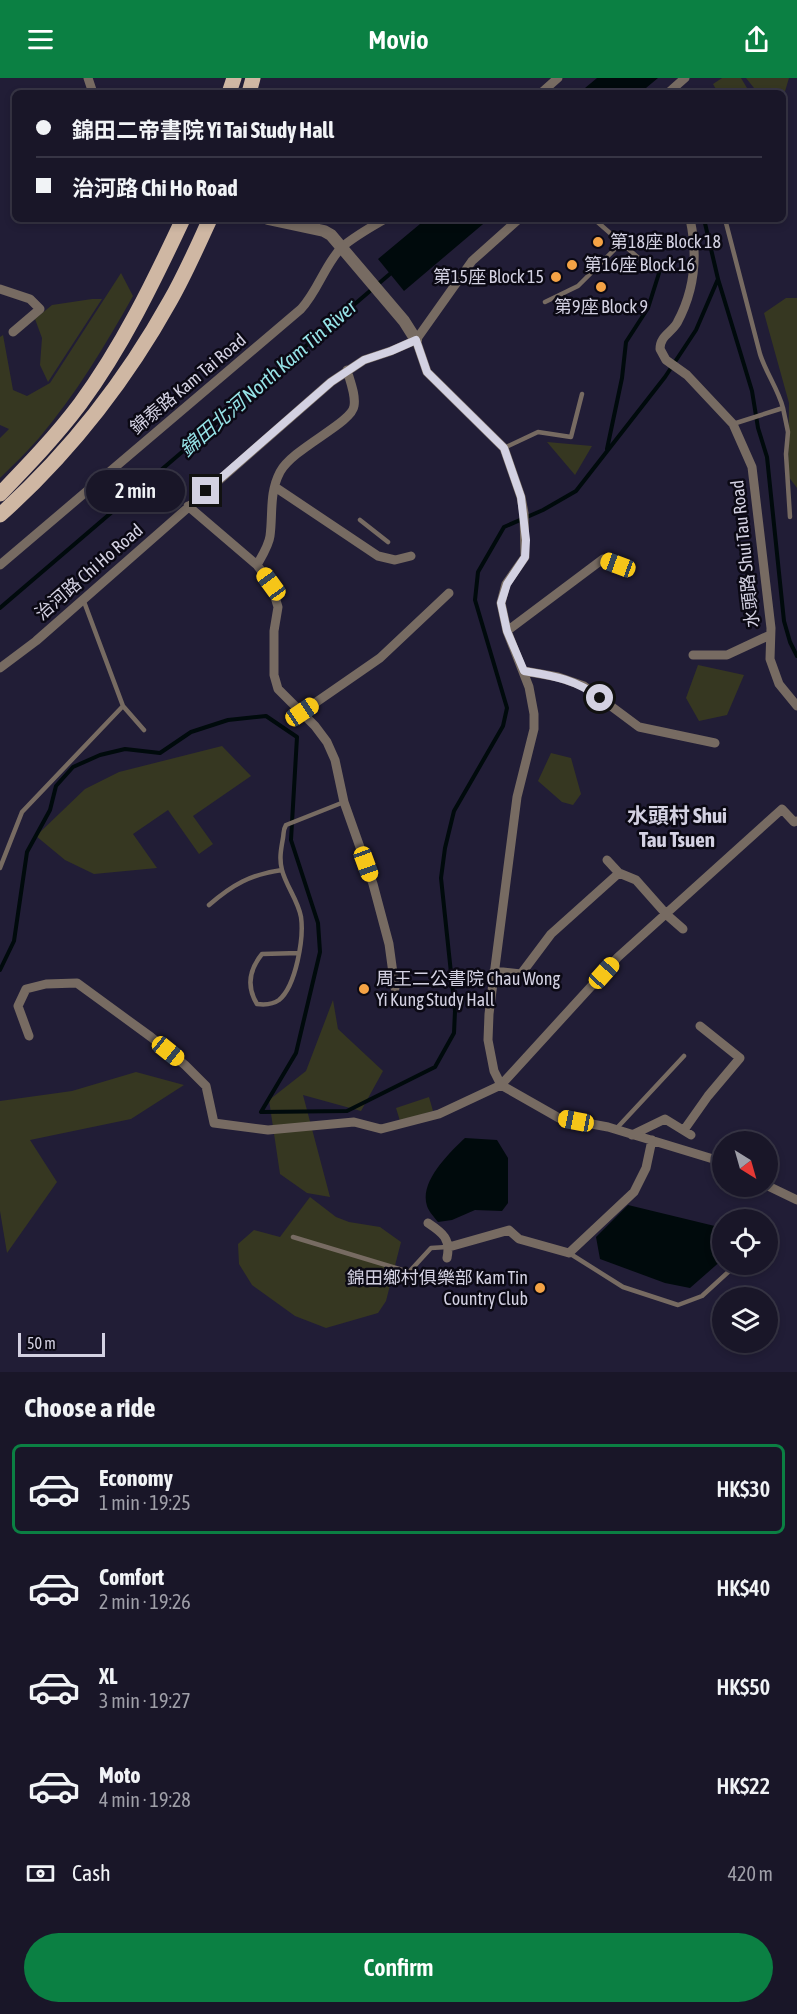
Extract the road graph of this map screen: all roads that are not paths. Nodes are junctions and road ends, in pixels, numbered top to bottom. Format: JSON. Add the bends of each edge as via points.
{"nodes":[{"id":1,"x":558,"y":78,"type":"edge"},
{"id":2,"x":685,"y":78,"type":"edge"},
{"id":3,"x":544,"y":90,"type":"edge"},
{"id":4,"x":671,"y":90,"type":"edge"},
{"id":5,"x":182,"y":222,"type":"edge"},
{"id":6,"x":209,"y":222,"type":"edge"},
{"id":7,"x":282,"y":222,"type":"edge"},
{"id":8,"x":380,"y":222,"type":"edge"},
{"id":9,"x":516,"y":222,"type":"edge"},
{"id":10,"x":597,"y":222,"type":"edge"},
{"id":11,"x":690,"y":222,"type":"edge"},
{"id":12,"x":726,"y":222,"type":"edge"},
{"id":13,"x":621,"y":243,"type":"junction"},
{"id":14,"x":342,"y":248,"type":"junction"},
{"id":15,"x":642,"y":261,"type":"dead end"},
{"id":16,"x":0,"y":289,"type":"edge"},
{"id":17,"x":545,"y":302,"type":"dead end"},
{"id":18,"x":13,"y":332,"type":"dead end"},
{"id":19,"x":416,"y":340,"type":"junction"},
{"id":20,"x":347,"y":370,"type":"junction"},
{"id":21,"x":582,"y":393,"type":"dead end"},
{"id":22,"x":783,"y":408,"type":"junction"},
{"id":23,"x":738,"y":423,"type":"junction"},
{"id":24,"x":504,"y":448,"type":"junction"},
{"id":25,"x":275,"y":487,"type":"junction"},
{"id":26,"x":0,"y":494,"type":"edge"},
{"id":27,"x":188,"y":506,"type":"junction"},
{"id":28,"x":0,"y":515,"type":"edge"},
{"id":29,"x":790,"y":517,"type":"dead end"},
{"id":30,"x":360,"y":520,"type":"dead end"},
{"id":31,"x":388,"y":542,"type":"dead end"},
{"id":32,"x":411,"y":556,"type":"dead end"},
{"id":33,"x":0,"y":565,"type":"edge"},
{"id":34,"x":257,"y":565,"type":"junction"},
{"id":35,"x":618,"y":565,"type":"dead end"},
{"id":36,"x":449,"y":593,"type":"dead end"},
{"id":37,"x":82,"y":599,"type":"junction"},
{"id":38,"x":507,"y":631,"type":"junction"},
{"id":39,"x":770,"y":635,"type":"junction"},
{"id":40,"x":693,"y":655,"type":"dead end"},
{"id":41,"x":0,"y":668,"type":"edge"},
{"id":42,"x":524,"y":671,"type":"junction"},
{"id":43,"x":123,"y":706,"type":"junction"},
{"id":44,"x":797,"y":706,"type":"edge"},
{"id":45,"x":302,"y":712,"type":"junction"},
{"id":46,"x":144,"y":730,"type":"dead end"},
{"id":47,"x":715,"y":743,"type":"dead end"},
{"id":48,"x":344,"y":802,"type":"junction"},
{"id":49,"x":797,"y":821,"type":"edge"},
{"id":50,"x":607,"y":860,"type":"dead end"},
{"id":51,"x":0,"y":868,"type":"edge"},
{"id":52,"x":282,"y":870,"type":"junction"},
{"id":53,"x":619,"y":873,"type":"junction"},
{"id":54,"x":209,"y":905,"type":"dead end"},
{"id":55,"x":667,"y":915,"type":"junction"},
{"id":56,"x":683,"y":929,"type":"dead end"},
{"id":57,"x":298,"y":953,"type":"junction"},
{"id":58,"x":494,"y":971,"type":"junction"},
{"id":59,"x":395,"y":988,"type":"dead end"},
{"id":60,"x":700,"y":1026,"type":"dead end"},
{"id":61,"x":29,"y":1036,"type":"dead end"},
{"id":62,"x":684,"y":1056,"type":"dead end"},
{"id":63,"x":501,"y":1085,"type":"junction"},
{"id":64,"x":616,"y":1130,"type":"junction"},
{"id":65,"x":632,"y":1135,"type":"junction"},
{"id":66,"x":652,"y":1140,"type":"junction"},
{"id":67,"x":712,"y":1159,"type":"edge"},
{"id":68,"x":778,"y":1191,"type":"edge"},
{"id":69,"x":797,"y":1200,"type":"edge"},
{"id":70,"x":428,"y":1223,"type":"dead end"},
{"id":71,"x":293,"y":1237,"type":"dead end"},
{"id":72,"x":449,"y":1247,"type":"junction"},
{"id":73,"x":569,"y":1253,"type":"junction"},
{"id":74,"x":447,"y":1258,"type":"dead end"},
{"id":75,"x":725,"y":1275,"type":"edge"}],
"edges":[{"from":1,"to":3,"type":"street"},
{"from":2,"to":4,"type":"street"},
{"from":5,"to":26,"type":"main road","via":[[149,292],[97,379],[58,431]]},
{"from":6,"to":28,"type":"main road","via":[[170,301],[125,374],[48,468]]},
{"from":7,"to":14,"type":"street","via":[[324,231]]},
{"from":8,"to":14,"type":"street","name":"錦泰路 Kam Tai Road"},
{"from":9,"to":19,"type":"street","via":[[472,261]]},
{"from":10,"to":13,"type":"lane"},
{"from":11,"to":23,"type":"street","name":"水頭路 Shui Tau Road","via":[[695,253],[689,296],[660,349],[666,360]]},
{"from":12,"to":22,"type":"lane","via":[[760,354]]},
{"from":13,"to":15,"type":"lane"},
{"from":13,"to":17,"type":"lane","via":[[578,286]]},
{"from":14,"to":19,"type":"street"},
{"from":14,"to":33,"type":"street","name":"錦泰路 Kam Tai Road","via":[[301,309]]},
{"from":16,"to":18,"type":"street","via":[[30,299],[40,309]]},
{"from":19,"to":20,"type":"street","name":"治河路 Chi Ho Road"},
{"from":19,"to":24,"type":"street","via":[[427,372]]},
{"from":20,"to":25,"type":"street","via":[[354,396],[352,414],[300,450],[281,470]]},
{"from":20,"to":27,"type":"street","name":"治河路 Chi Ho Road"},
{"from":21,"to":24,"type":"lane","via":[[571,437],[536,432]]},
{"from":22,"to":23,"type":"lane"},
{"from":22,"to":29,"type":"lane","via":[[788,432]]},
{"from":23,"to":39,"type":"street","name":"水頭路 Shui Tau Road","via":[[752,467]]},
{"from":24,"to":38,"type":"street","via":[[521,497],[526,540],[525,557],[502,597]]},
{"from":25,"to":32,"type":"street","via":[[378,556],[395,560]]},
{"from":25,"to":34,"type":"street","via":[[270,538]]},
{"from":27,"to":34,"type":"street"},
{"from":27,"to":37,"type":"street","name":"治河路 Chi Ho Road"},
{"from":30,"to":31,"type":"lane"},
{"from":34,"to":45,"type":"street","via":[[271,584],[278,607],[274,631],[276,682]]},
{"from":35,"to":38,"type":"street","via":[[603,559]]},
{"from":36,"to":45,"type":"street","via":[[380,658]]},
{"from":37,"to":41,"type":"street","name":"治河路 Chi Ho Road"},
{"from":37,"to":43,"type":"lane"},
{"from":38,"to":42,"type":"street"},
{"from":39,"to":40,"type":"street","via":[[727,655]]},
{"from":39,"to":44,"type":"street","name":"水頭路 Shui Tau Road","via":[[770,659],[779,684]]},
{"from":42,"to":47,"type":"street","via":[[584,686],[639,728]]},
{"from":42,"to":58,"type":"street","via":[[534,729],[517,797]]},
{"from":43,"to":46,"type":"lane"},
{"from":43,"to":51,"type":"lane","via":[[22,812]]},
{"from":45,"to":48,"type":"street","via":[[327,742]]},
{"from":48,"to":52,"type":"lane","via":[[286,825],[280,851]]},
{"from":48,"to":59,"type":"street","via":[[373,884],[389,944]]},
{"from":49,"to":55,"type":"street","via":[[782,808]]},
{"from":50,"to":53,"type":"street"},
{"from":52,"to":54,"type":"lane","via":[[236,883]]},
{"from":52,"to":57,"type":"lane","via":[[300,914]]},
{"from":53,"to":55,"type":"street","via":[[636,880]]},
{"from":53,"to":58,"type":"street","via":[[551,934],[521,974]]},
{"from":55,"to":56,"type":"street"},
{"from":55,"to":63,"type":"street","via":[[618,957]]},
{"from":57,"to":57,"type":"lane","via":[[288,988],[279,1000],[257,1004],[249,982],[262,954]]},
{"from":58,"to":63,"type":"street","via":[[488,1040]]},
{"from":60,"to":65,"type":"street","via":[[740,1058],[708,1096],[688,1132],[665,1119]]},
{"from":61,"to":63,"type":"street","via":[[18,1006],[27,988],[77,983],[151,1037],[207,1086],[214,1123],[268,1130],[354,1122],[381,1129],[439,1114]]},
{"from":62,"to":64,"type":"lane"},
{"from":63,"to":64,"type":"street","via":[[559,1118]]},
{"from":64,"to":65,"type":"street"},
{"from":65,"to":66,"type":"street"},
{"from":66,"to":67,"type":"street"},
{"from":66,"to":73,"type":"street","via":[[646,1168],[634,1192]]},
{"from":68,"to":69,"type":"street"},
{"from":70,"to":72,"type":"street","via":[[442,1233]]},
{"from":71,"to":72,"type":"lane","via":[[409,1272],[431,1248]]},
{"from":72,"to":73,"type":"street","via":[[508,1230],[519,1239]]},
{"from":72,"to":74,"type":"street"},
{"from":73,"to":75,"type":"lane","via":[[623,1287],[678,1305],[702,1296]]}]}
